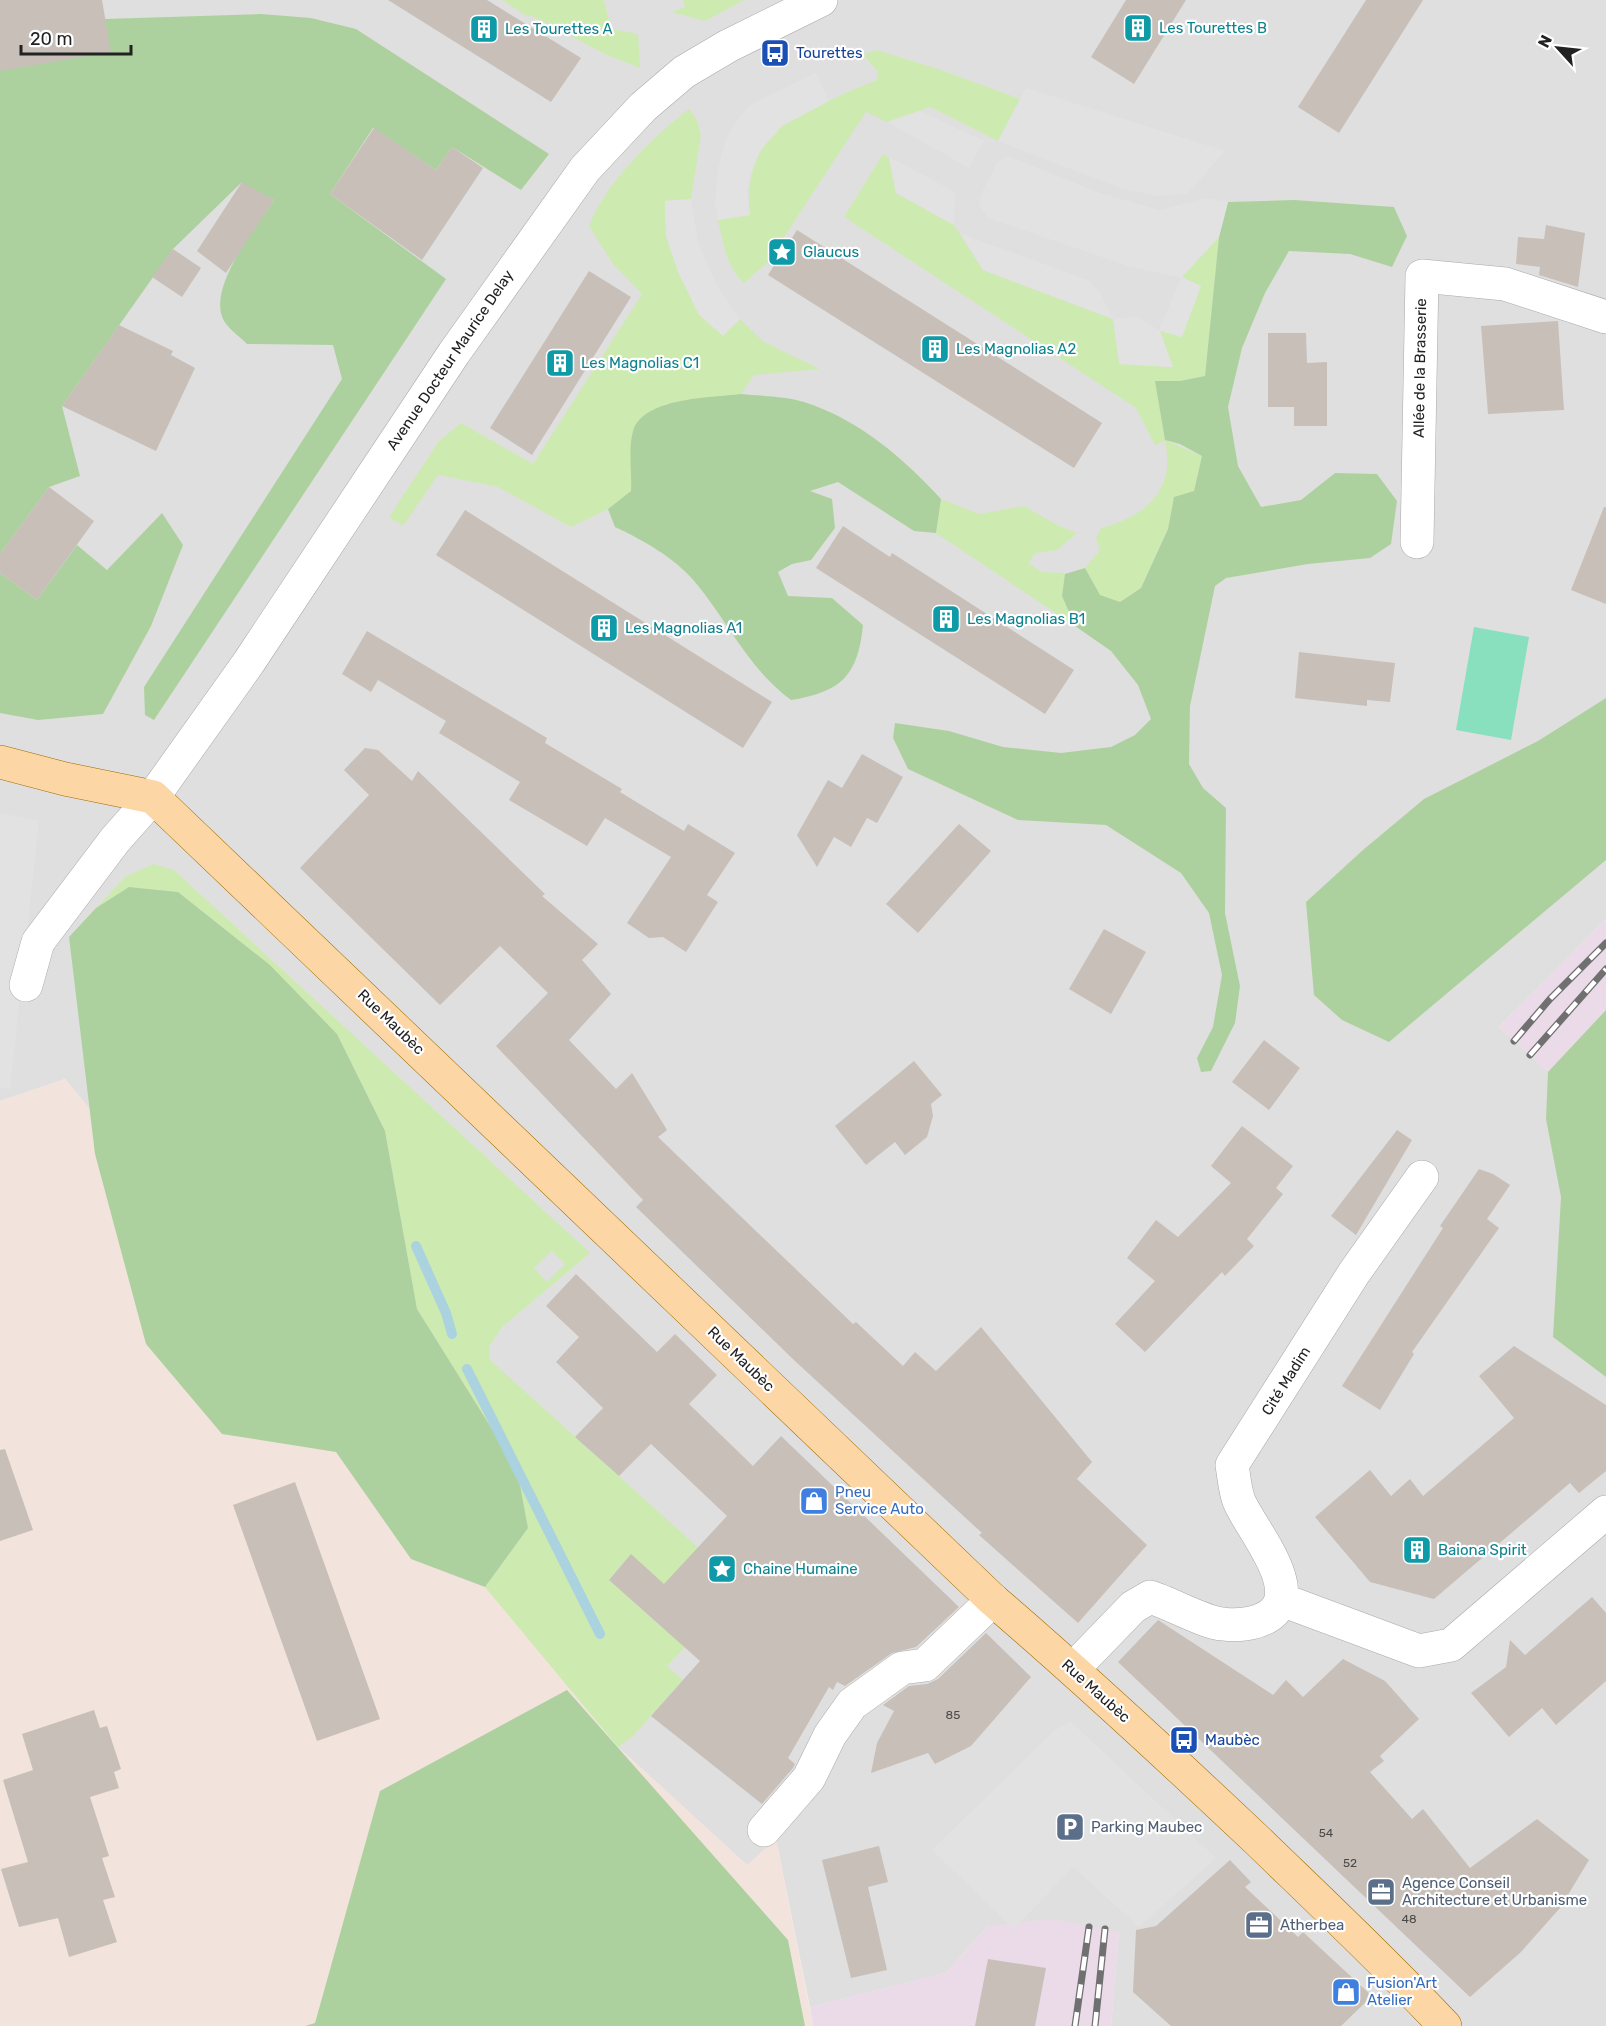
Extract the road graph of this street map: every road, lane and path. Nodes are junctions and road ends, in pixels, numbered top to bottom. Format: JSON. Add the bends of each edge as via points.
{"nodes":[{"id":1,"x":821,"y":0,"type":"edge"},
{"id":2,"x":1606,"y":317,"type":"edge"},
{"id":3,"x":1417,"y":542,"type":"dead end"},
{"id":4,"x":0,"y":762,"type":"edge"},
{"id":5,"x":153,"y":797,"type":"junction"},
{"id":6,"x":26,"y":985,"type":"dead end"},
{"id":7,"x":1422,"y":1177,"type":"dead end"},
{"id":8,"x":1606,"y":1512,"type":"edge"},
{"id":9,"x":993,"y":1600,"type":"junction"},
{"id":10,"x":1282,"y":1600,"type":"junction"},
{"id":11,"x":1073,"y":1669,"type":"junction"},
{"id":12,"x":764,"y":1830,"type":"dead end"},
{"id":13,"x":1445,"y":2026,"type":"edge"}],
"edges":[{"from":1,"to":5,"type":"street","name":"Avenue Docteur Maurice Delay","via":[[684,72],[643,106],[585,169],[454,353],[249,662]]},
{"from":2,"to":3,"type":"street","name":"Allée de la Brasserie","via":[[1504,284],[1422,276]]},
{"from":4,"to":5,"type":"main road"},
{"from":5,"to":6,"type":"street","name":"Avenue Docteur Maurice Delay","via":[[115,840],[38,942]]},
{"from":5,"to":9,"type":"main road","name":"Rue Maubèc"},
{"from":7,"to":10,"type":"street","name":"Cité Madim","via":[[1354,1273],[1232,1465],[1238,1500],[1269,1553],[1281,1584]]},
{"from":8,"to":10,"type":"street","via":[[1451,1645],[1419,1651]]},
{"from":9,"to":11,"type":"main road","name":"Rue Maubèc"},
{"from":9,"to":12,"type":"street","via":[[925,1665],[902,1668],[852,1704],[830,1735],[808,1778]]},
{"from":10,"to":11,"type":"street","via":[[1277,1611],[1258,1622],[1221,1624],[1150,1597],[1133,1607]]},
{"from":11,"to":13,"type":"main road","name":"Rue Maubèc","via":[[1393,1970]]}]}
